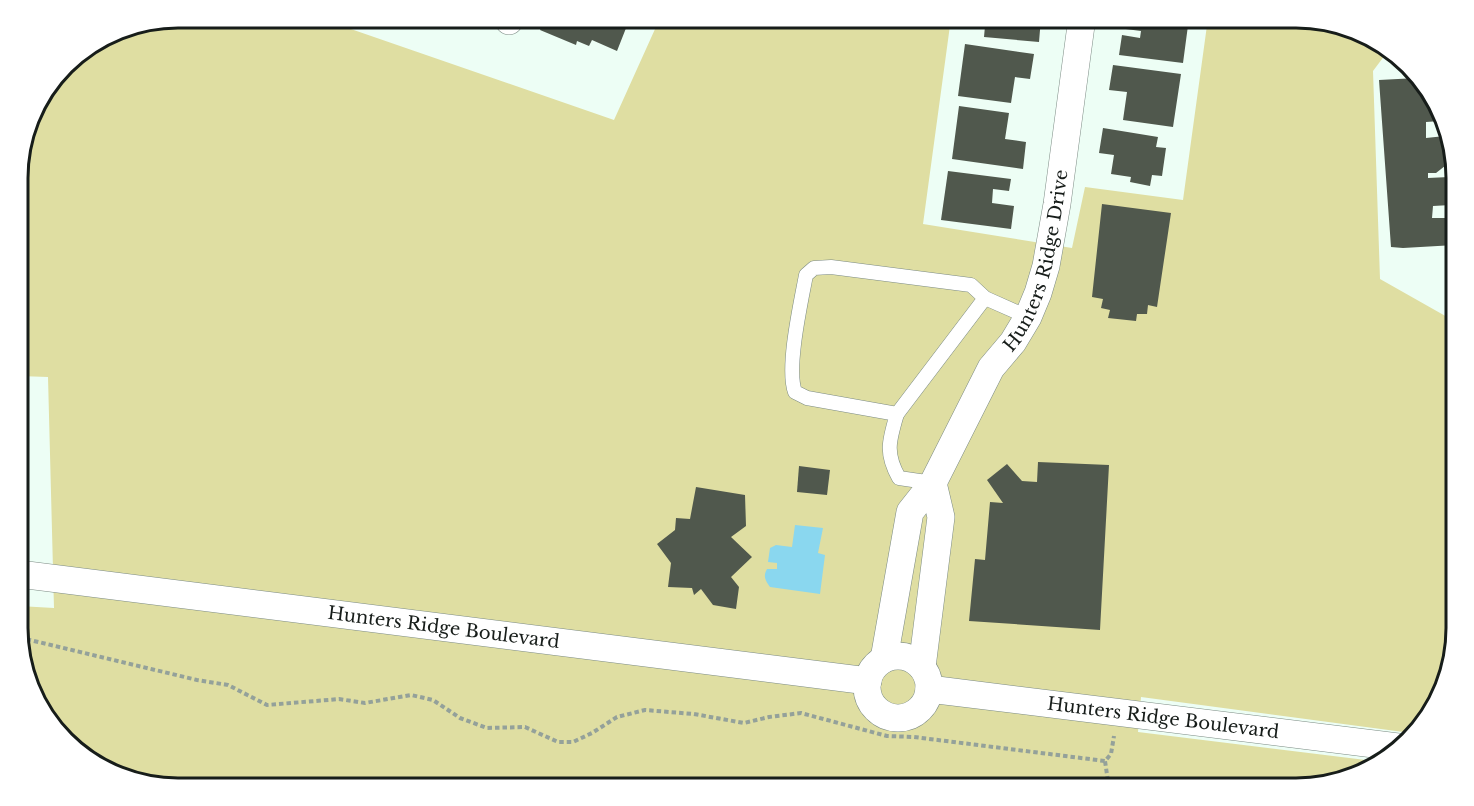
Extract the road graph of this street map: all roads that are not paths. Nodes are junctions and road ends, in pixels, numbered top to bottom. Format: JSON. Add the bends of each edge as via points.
{"nodes":[{"id":1,"x":1081,"y":28,"type":"edge"},
{"id":2,"x":985,"y":298,"type":"junction"},
{"id":3,"x":1028,"y":317,"type":"junction"},
{"id":4,"x":897,"y":414,"type":"junction"},
{"id":5,"x":933,"y":483,"type":"junction"},
{"id":6,"x":28,"y":575,"type":"edge"},
{"id":7,"x":884,"y":659,"type":"junction"},
{"id":8,"x":926,"y":678,"type":"junction"},
{"id":9,"x":868,"y":681,"type":"junction"},
{"id":10,"x":1387,"y":745,"type":"edge"}],
"edges":[{"from":1,"to":3,"type":"street","name":"Hunters Ridge Drive","via":[[1048,256]]},
{"from":2,"to":3,"type":"lane"},
{"from":2,"to":4,"type":"lane"},
{"from":2,"to":4,"type":"lane","via":[[972,285],[831,267],[814,268],[806,275],[794,347],[795,392],[807,398]]},
{"from":3,"to":5,"type":"street","name":"Hunters Ridge Drive","via":[[991,368]]},
{"from":4,"to":5,"type":"lane","via":[[888,443],[890,463],[899,478]]},
{"from":5,"to":7,"type":"street","name":"Hunters Ridge Drive","via":[[910,512]]},
{"from":5,"to":8,"type":"street","via":[[941,518]]},
{"from":6,"to":9,"type":"street","name":"Hunters Ridge Boulevard"},
{"from":7,"to":8,"type":"street","via":[[894,655],[915,660]]},
{"from":7,"to":9,"type":"street"},
{"from":8,"to":9,"type":"street","via":[[924,705],[907,717],[898,718],[872,704]]},
{"from":8,"to":10,"type":"street","name":"Hunters Ridge Boulevard"}]}
